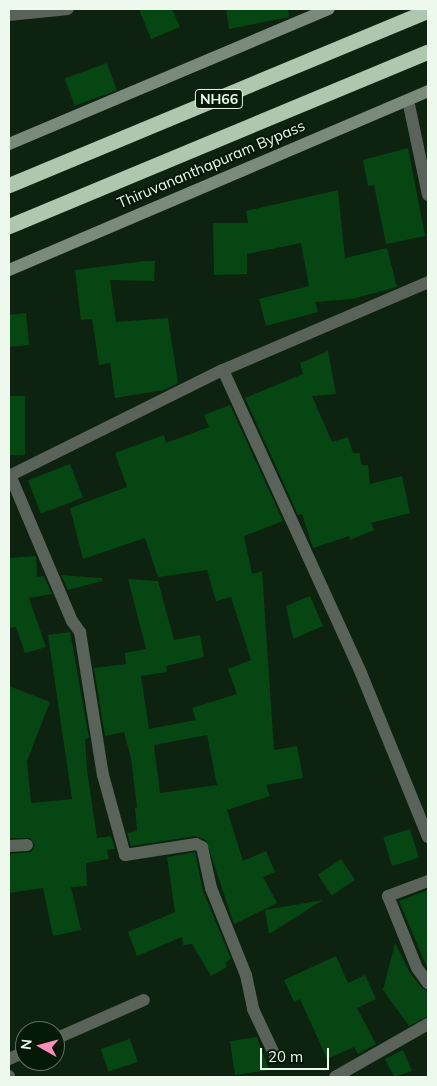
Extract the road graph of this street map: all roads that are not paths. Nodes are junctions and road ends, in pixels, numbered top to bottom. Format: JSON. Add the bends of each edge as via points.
{"nodes":[{"id":1,"x":68,"y":9,"type":"edge"},
{"id":2,"x":330,"y":9,"type":"edge"},
{"id":3,"x":428,"y":11,"type":"edge"},
{"id":4,"x":9,"y":15,"type":"edge"},
{"id":5,"x":428,"y":52,"type":"edge"},
{"id":6,"x":428,"y":91,"type":"edge"},
{"id":7,"x":408,"y":100,"type":"junction"},
{"id":8,"x":9,"y":144,"type":"edge"},
{"id":9,"x":9,"y":186,"type":"edge"},
{"id":10,"x":428,"y":195,"type":"edge"},
{"id":11,"x":9,"y":226,"type":"edge"},
{"id":12,"x":9,"y":270,"type":"edge"},
{"id":13,"x":428,"y":282,"type":"edge"},
{"id":14,"x":223,"y":370,"type":"junction"},
{"id":15,"x":10,"y":475,"type":"edge"},
{"id":16,"x":428,"y":837,"type":"edge"},
{"id":17,"x":28,"y":844,"type":"dead end"},
{"id":18,"x":9,"y":846,"type":"edge"},
{"id":19,"x":428,"y":881,"type":"edge"},
{"id":20,"x":428,"y":983,"type":"edge"},
{"id":21,"x":144,"y":1000,"type":"dead end"},
{"id":22,"x":428,"y":1024,"type":"edge"},
{"id":23,"x":65,"y":1035,"type":"edge"},
{"id":24,"x":276,"y":1058,"type":"dead end"},
{"id":25,"x":335,"y":1077,"type":"edge"}],
"edges":[{"from":1,"to":4,"type":"street"},
{"from":2,"to":8,"type":"street"},
{"from":3,"to":9,"type":"highway","number":"NH66"},
{"from":5,"to":11,"type":"highway","name":"Thiruvananthapuram Bypass","number":"NH66"},
{"from":6,"to":7,"type":"street","name":"Thiruvananthapuram Bypass"},
{"from":7,"to":10,"type":"street"},
{"from":7,"to":12,"type":"street","name":"Thiruvananthapuram Bypass"},
{"from":13,"to":14,"type":"street"},
{"from":14,"to":15,"type":"street"},
{"from":14,"to":16,"type":"street","via":[[361,674]]},
{"from":15,"to":24,"type":"street","via":[[72,621],[80,632],[103,775],[125,855],[196,844],[202,848],[211,888],[246,975],[253,1009]]},
{"from":17,"to":18,"type":"street"},
{"from":19,"to":20,"type":"street","via":[[388,896],[417,968]]},
{"from":21,"to":23,"type":"street"},
{"from":22,"to":25,"type":"street"}]}
